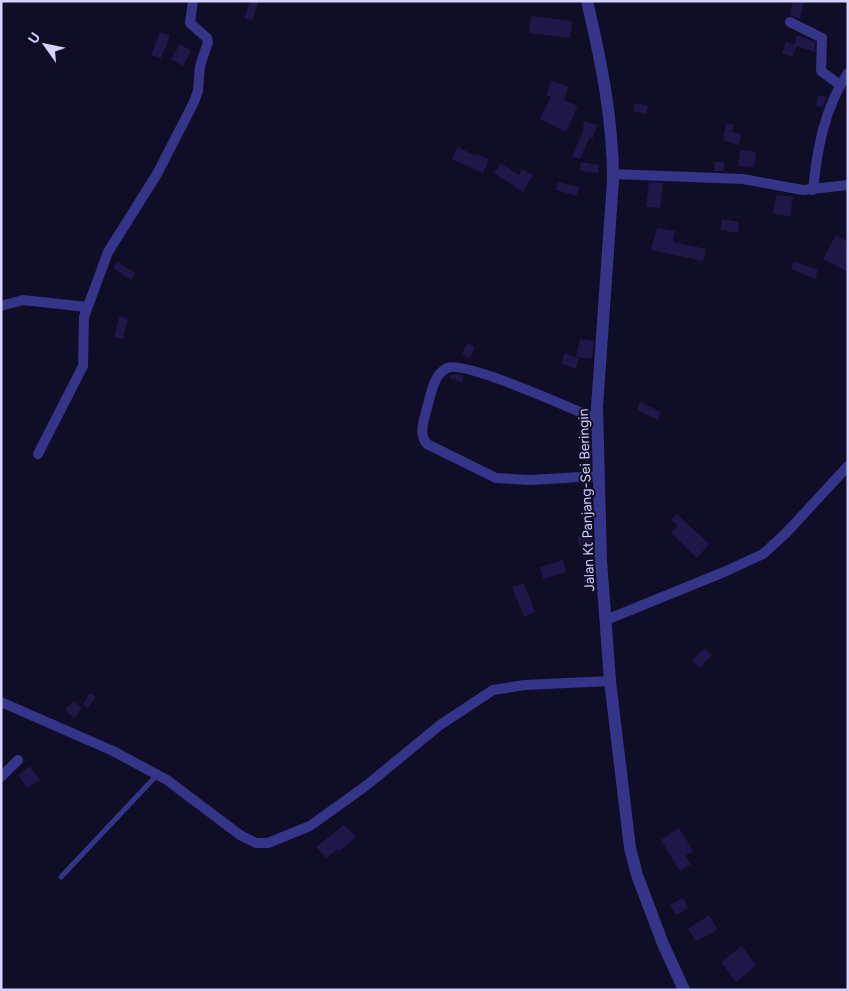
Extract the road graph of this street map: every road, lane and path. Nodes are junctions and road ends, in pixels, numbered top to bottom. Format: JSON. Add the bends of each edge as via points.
{"nodes":[{"id":1,"x":194,"y":1,"type":"edge"},
{"id":2,"x":587,"y":1,"type":"edge"},
{"id":3,"x":790,"y":22,"type":"dead end"},
{"id":4,"x":848,"y":73,"type":"edge"},
{"id":5,"x":840,"y":85,"type":"junction"},
{"id":6,"x":613,"y":174,"type":"junction"},
{"id":7,"x":848,"y":186,"type":"edge"},
{"id":8,"x":813,"y":190,"type":"junction"},
{"id":9,"x":1,"y":306,"type":"edge"},
{"id":10,"x":86,"y":307,"type":"junction"},
{"id":11,"x":598,"y":420,"type":"junction"},
{"id":12,"x":38,"y":454,"type":"dead end"},
{"id":13,"x":848,"y":466,"type":"edge"},
{"id":14,"x":598,"y":476,"type":"junction"},
{"id":15,"x":606,"y":620,"type":"junction"},
{"id":16,"x":610,"y":681,"type":"junction"},
{"id":17,"x":2,"y":703,"type":"edge"},
{"id":18,"x":18,"y":760,"type":"dead end"},
{"id":19,"x":158,"y":775,"type":"junction"},
{"id":20,"x":1,"y":777,"type":"edge"},
{"id":21,"x":61,"y":877,"type":"dead end"},
{"id":22,"x":684,"y":990,"type":"edge"}],
"edges":[{"from":1,"to":10,"type":"street","via":[[190,23],[208,42],[200,66],[198,92],[157,174],[110,247]]},
{"from":2,"to":6,"type":"street","name":"Jalan Kt Panjang-Sei Beringin","via":[[611,117]]},
{"from":3,"to":5,"type":"street","via":[[822,38],[820,70]]},
{"from":4,"to":5,"type":"street"},
{"from":5,"to":8,"type":"street","via":[[816,155]]},
{"from":6,"to":8,"type":"street","via":[[743,179],[796,190]]},
{"from":6,"to":11,"type":"street","name":"Jalan Kt Panjang-Sei Beringin"},
{"from":7,"to":8,"type":"street"},
{"from":9,"to":10,"type":"street","via":[[23,300]]},
{"from":10,"to":12,"type":"street","via":[[83,366]]},
{"from":11,"to":14,"type":"street","name":"Jalan Kt Panjang-Sei Beringin"},
{"from":11,"to":14,"type":"street","via":[[503,380],[448,367],[433,385],[422,428],[423,440],[427,444],[496,478],[530,480]]},
{"from":13,"to":15,"type":"street","via":[[763,554]]},
{"from":14,"to":15,"type":"street","name":"Jalan Kt Panjang-Sei Beringin"},
{"from":15,"to":16,"type":"street","name":"Jalan Kt Panjang-Sei Beringin"},
{"from":16,"to":19,"type":"street","via":[[525,685],[493,690],[440,725],[367,785],[310,826],[268,843],[256,843],[240,835]]},
{"from":16,"to":22,"type":"street","name":"Jalan Kt Panjang-Sei Beringin","via":[[625,816],[637,875]]},
{"from":17,"to":19,"type":"street","via":[[113,751]]},
{"from":18,"to":20,"type":"street"},
{"from":19,"to":21,"type":"lane"}]}
